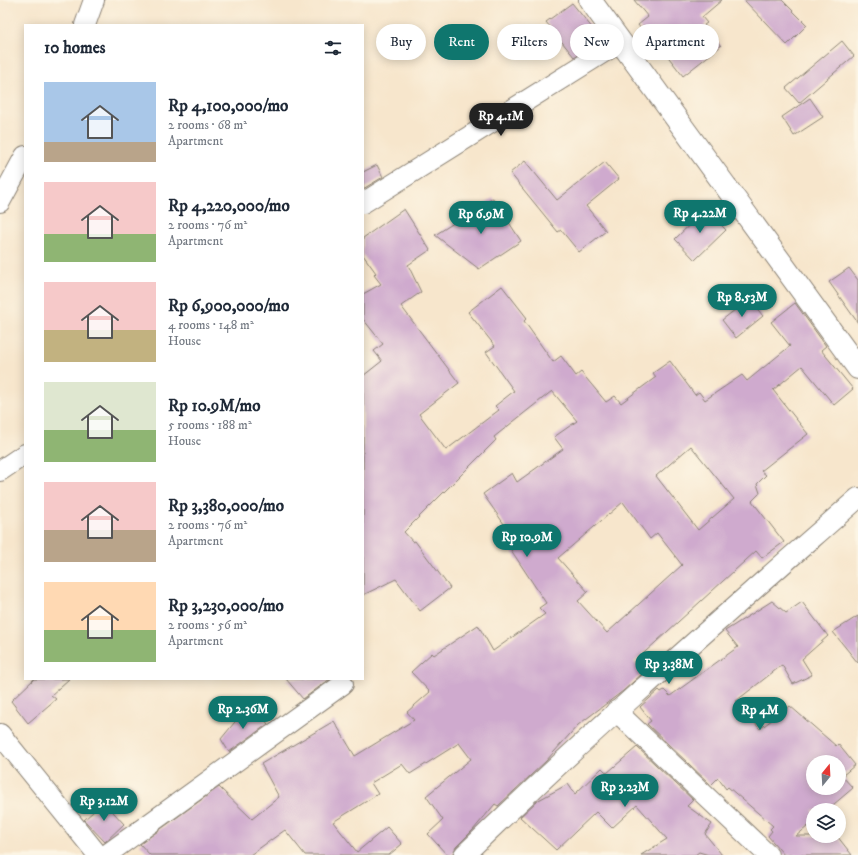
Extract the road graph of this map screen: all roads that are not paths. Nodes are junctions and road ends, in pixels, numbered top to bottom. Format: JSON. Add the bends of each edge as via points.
{"nodes":[{"id":1,"x":94,"y":0,"type":"edge"},
{"id":2,"x":590,"y":0,"type":"edge"},
{"id":3,"x":85,"y":24,"type":"edge"},
{"id":4,"x":607,"y":24,"type":"edge"},
{"id":5,"x":624,"y":47,"type":"edge"},
{"id":6,"x":591,"y":60,"type":"edge"},
{"id":7,"x":24,"y":158,"type":"edge"},
{"id":8,"x":0,"y":202,"type":"edge"},
{"id":9,"x":364,"y":202,"type":"edge"},
{"id":10,"x":858,"y":368,"type":"edge"},
{"id":11,"x":24,"y":455,"type":"edge"},
{"id":12,"x":0,"y":472,"type":"edge"},
{"id":13,"x":858,"y":498,"type":"edge"},
{"id":14,"x":343,"y":684,"type":"dead end"},
{"id":15,"x":616,"y":711,"type":"junction"},
{"id":16,"x":0,"y":734,"type":"edge"},
{"id":17,"x":98,"y":855,"type":"edge"},
{"id":18,"x":106,"y":855,"type":"edge"},
{"id":19,"x":464,"y":855,"type":"edge"},
{"id":20,"x":768,"y":855,"type":"edge"}],
"edges":[{"from":1,"to":3,"type":"street"},
{"from":2,"to":4,"type":"highway"},
{"from":5,"to":10,"type":"highway"},
{"from":6,"to":9,"type":"street"},
{"from":7,"to":8,"type":"street"},
{"from":11,"to":12,"type":"street"},
{"from":13,"to":15,"type":"street"},
{"from":14,"to":18,"type":"street"},
{"from":15,"to":19,"type":"street"},
{"from":15,"to":20,"type":"street"},
{"from":16,"to":17,"type":"street"}]}
